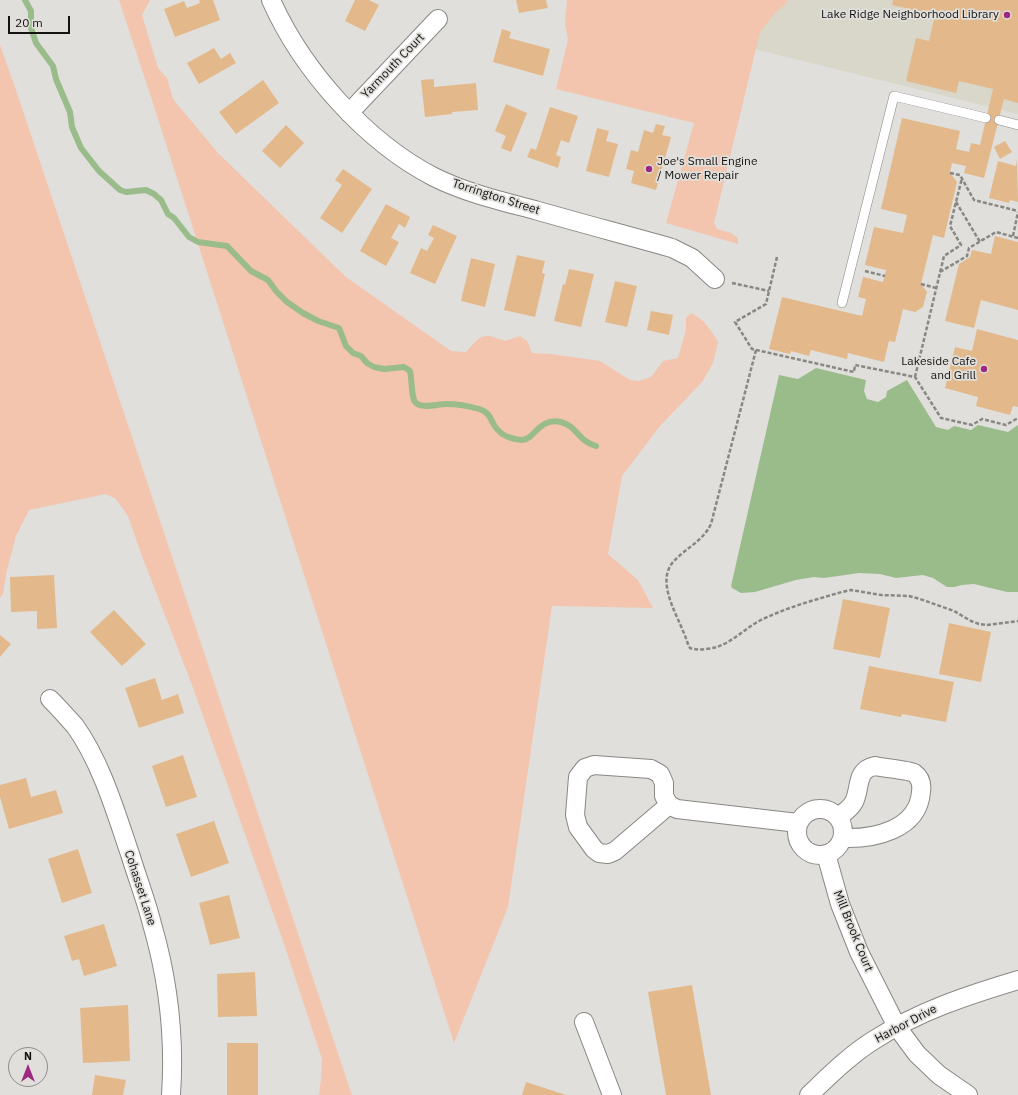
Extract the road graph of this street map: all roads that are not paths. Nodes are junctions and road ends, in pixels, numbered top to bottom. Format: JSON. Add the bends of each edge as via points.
{"nodes":[{"id":1,"x":271,"y":0,"type":"edge"},
{"id":2,"x":438,"y":19,"type":"dead end"},
{"id":3,"x":349,"y":113,"type":"junction"},
{"id":4,"x":986,"y":118,"type":"dead end"},
{"id":5,"x":999,"y":120,"type":"dead end"},
{"id":6,"x":1018,"y":125,"type":"edge"},
{"id":7,"x":715,"y":279,"type":"road end"},
{"id":8,"x":842,"y":303,"type":"dead end"},
{"id":9,"x":50,"y":699,"type":"dead end"},
{"id":10,"x":669,"y":805,"type":"junction"},
{"id":11,"x":838,"y":817,"type":"junction"},
{"id":12,"x":798,"y":823,"type":"junction"},
{"id":13,"x":842,"y":838,"type":"junction"},
{"id":14,"x":826,"y":854,"type":"junction"},
{"id":15,"x":1018,"y":980,"type":"edge"},
{"id":16,"x":584,"y":1022,"type":"dead end"},
{"id":17,"x":897,"y":1027,"type":"junction"},
{"id":18,"x":172,"y":1095,"type":"edge"},
{"id":19,"x":612,"y":1095,"type":"edge"},
{"id":20,"x":809,"y":1095,"type":"edge"},
{"id":21,"x":968,"y":1095,"type":"edge"}],
"edges":[{"from":1,"to":3,"type":"street","name":"Torrington Street","via":[[280,21],[301,55]]},
{"from":2,"to":3,"type":"street","name":"Yarmouth Court"},
{"from":3,"to":7,"type":"street","name":"Torrington Street","via":[[382,142],[434,177],[480,195],[672,248],[692,258]]},
{"from":4,"to":8,"type":"lane","via":[[894,96]]},
{"from":5,"to":6,"type":"lane"},
{"from":9,"to":18,"type":"street","name":"Cohasset Lane","via":[[75,727],[96,764],[117,817],[152,923],[164,972],[169,1009]]},
{"from":10,"to":10,"type":"street","via":[[615,851],[608,854],[599,852],[594,850],[578,827],[575,815],[578,777],[585,768],[594,765],[651,769],[660,774],[664,783],[664,796]]},
{"from":10,"to":12,"type":"street","via":[[677,809]]},
{"from":11,"to":12,"type":"street","via":[[824,809],[816,809],[809,811]]},
{"from":11,"to":13,"type":"street","via":[[842,823]]},
{"from":11,"to":13,"type":"street","via":[[847,811],[854,801],[862,773],[868,767],[913,772],[919,778],[922,785],[920,800],[914,814],[906,823],[872,836]]},
{"from":12,"to":14,"type":"street","via":[[797,837],[805,850],[818,855]]},
{"from":13,"to":14,"type":"street","via":[[836,848]]},
{"from":14,"to":17,"type":"street","name":"Mill Brook Court","via":[[840,904],[859,952]]},
{"from":15,"to":17,"type":"street","name":"Harbor Drive","via":[[940,1006]]},
{"from":16,"to":19,"type":"street"},
{"from":17,"to":20,"type":"street","name":"Harbor Drive","via":[[874,1040],[840,1066]]},
{"from":17,"to":21,"type":"street","name":"Mill Brook Court","via":[[917,1054],[938,1075]]}]}
